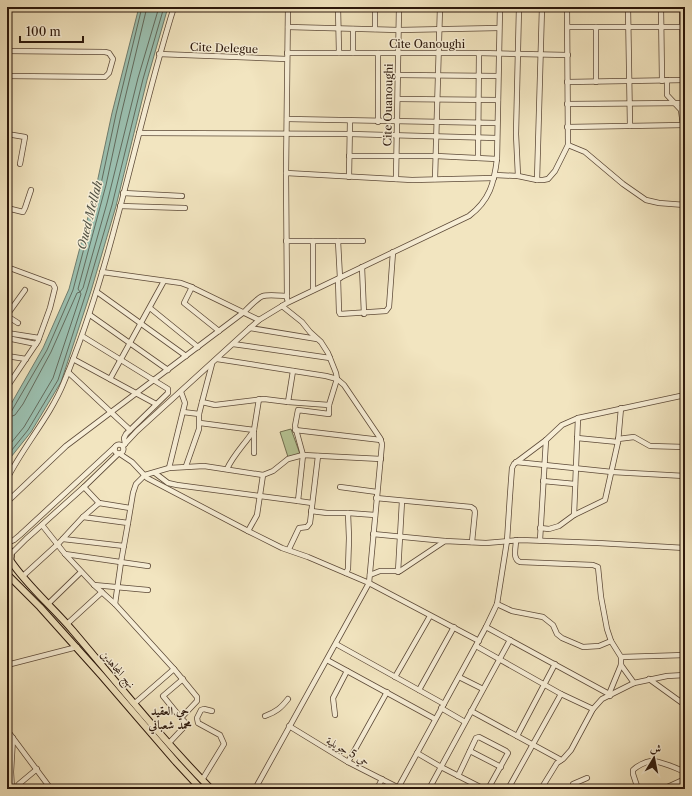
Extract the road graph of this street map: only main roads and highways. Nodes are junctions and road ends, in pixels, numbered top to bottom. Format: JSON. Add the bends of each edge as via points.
{"nodes":[{"id":1,"x":7,"y":547,"type":"edge"},
{"id":2,"x":10,"y":560,"type":"edge"},
{"id":3,"x":7,"y":574,"type":"edge"},
{"id":4,"x":201,"y":789,"type":"edge"},
{"id":5,"x":211,"y":789,"type":"edge"}],
"edges":[{"from":1,"to":2,"type":"main road","name":"نهج المجاهدين"},
{"from":2,"to":5,"type":"main road","name":"نهج المجاهدين"},
{"from":3,"to":4,"type":"main road","name":"نهج المجاهدين","via":[[77,647]]}]}
